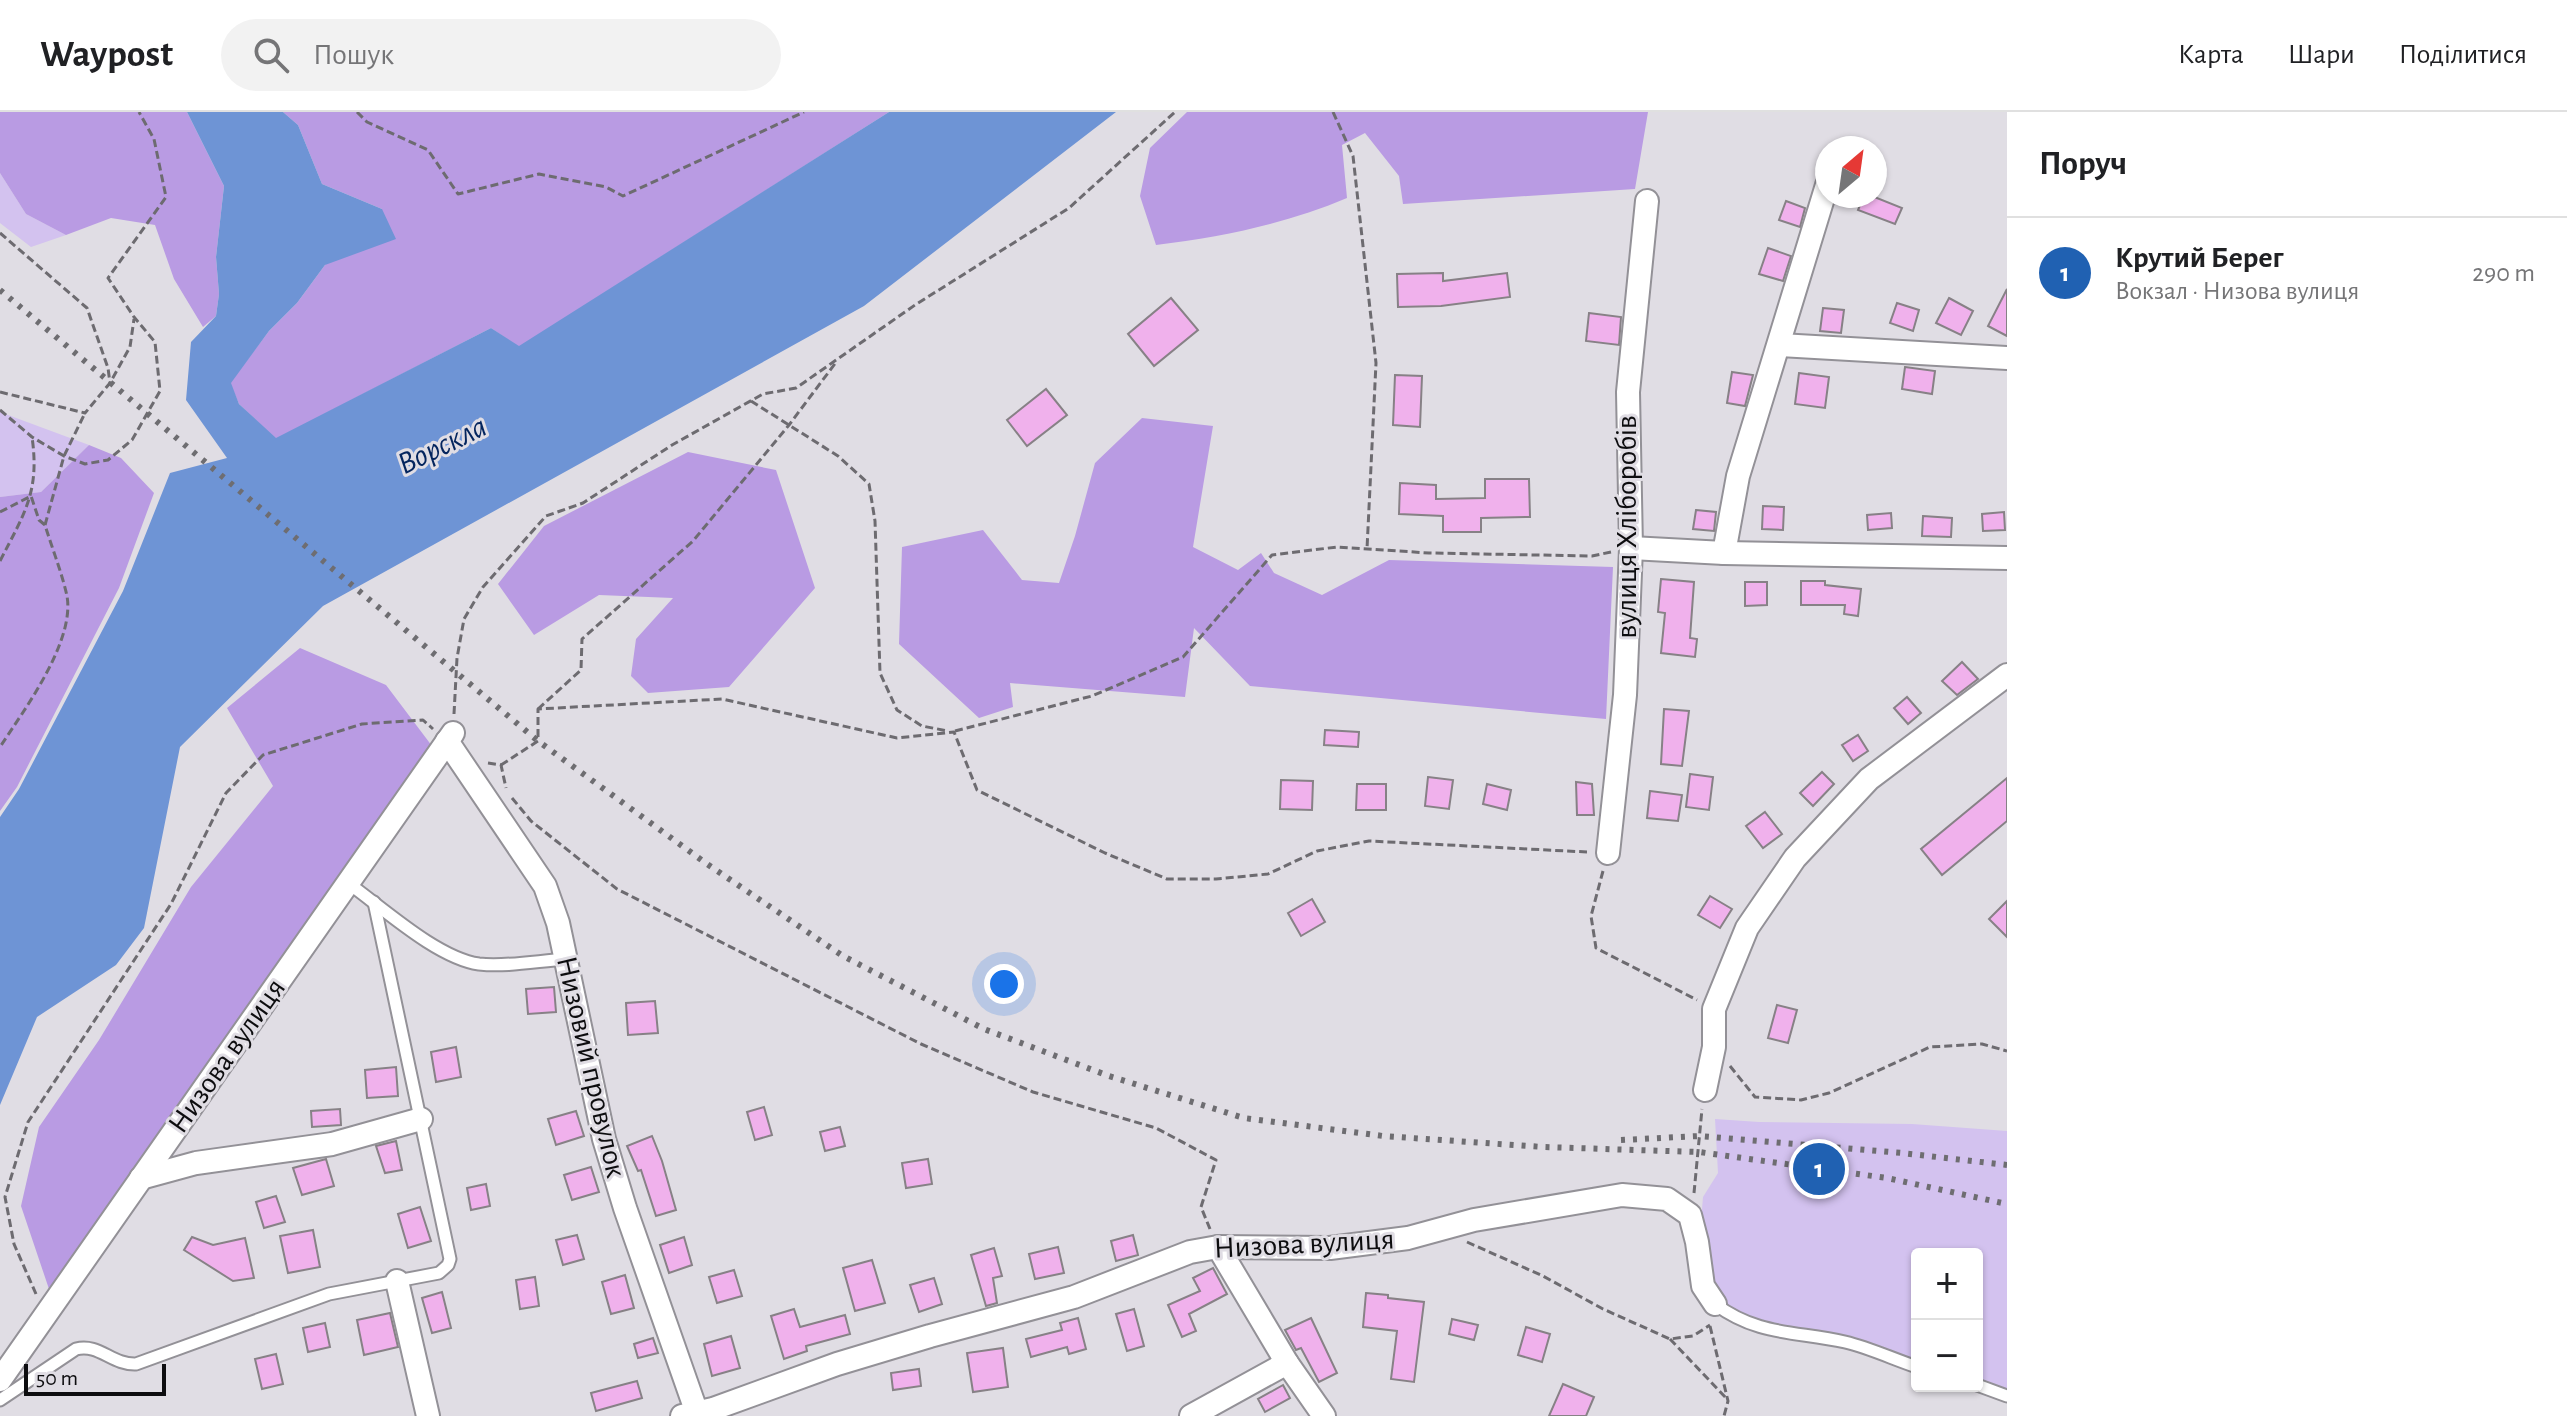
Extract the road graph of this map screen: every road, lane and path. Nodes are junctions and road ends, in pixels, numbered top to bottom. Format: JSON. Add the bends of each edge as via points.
{"nodes":[{"id":1,"x":139,"y":112,"type":"edge"},
{"id":2,"x":357,"y":112,"type":"edge"},
{"id":3,"x":804,"y":112,"type":"edge"},
{"id":4,"x":1175,"y":112,"type":"edge"},
{"id":5,"x":1333,"y":112,"type":"edge"},
{"id":6,"x":1647,"y":201,"type":"dead end"},
{"id":7,"x":1820,"y":208,"type":"edge"},
{"id":8,"x":0,"y":233,"type":"edge"},
{"id":9,"x":134,"y":317,"type":"junction"},
{"id":10,"x":1780,"y":345,"type":"junction"},
{"id":11,"x":841,"y":356,"type":"junction"},
{"id":12,"x":2007,"y":358,"type":"edge"},
{"id":13,"x":110,"y":383,"type":"junction"},
{"id":14,"x":0,"y":392,"type":"edge"},
{"id":15,"x":751,"y":401,"type":"junction"},
{"id":16,"x":0,"y":410,"type":"edge"},
{"id":17,"x":85,"y":413,"type":"junction"},
{"id":18,"x":789,"y":425,"type":"junction"},
{"id":19,"x":32,"y":437,"type":"junction"},
{"id":20,"x":64,"y":456,"type":"junction"},
{"id":21,"x":31,"y":496,"type":"junction"},
{"id":22,"x":0,"y":512,"type":"edge"},
{"id":23,"x":45,"y":525,"type":"junction"},
{"id":24,"x":1631,"y":548,"type":"junction"},
{"id":25,"x":1367,"y":549,"type":"junction"},
{"id":26,"x":1724,"y":553,"type":"junction"},
{"id":27,"x":2007,"y":558,"type":"edge"},
{"id":28,"x":0,"y":561,"type":"edge"},
{"id":29,"x":2007,"y":675,"type":"edge"},
{"id":30,"x":538,"y":709,"type":"junction"},
{"id":31,"x":954,"y":732,"type":"junction"},
{"id":32,"x":450,"y":737,"type":"junction"},
{"id":33,"x":0,"y":747,"type":"edge"},
{"id":34,"x":481,"y":762,"type":"dead end"},
{"id":35,"x":501,"y":765,"type":"junction"},
{"id":36,"x":1608,"y":853,"type":"junction"},
{"id":37,"x":348,"y":883,"type":"junction"},
{"id":38,"x":374,"y":902,"type":"junction"},
{"id":39,"x":566,"y":959,"type":"junction"},
{"id":40,"x":1714,"y":1009,"type":"junction"},
{"id":41,"x":1714,"y":1047,"type":"junction"},
{"id":42,"x":2007,"y":1051,"type":"edge"},
{"id":43,"x":1705,"y":1090,"type":"joint"},
{"id":44,"x":421,"y":1119,"type":"junction"},
{"id":45,"x":141,"y":1178,"type":"junction"},
{"id":46,"x":1697,"y":1181,"type":"dead end"},
{"id":47,"x":1438,"y":1230,"type":"junction"},
{"id":48,"x":1218,"y":1247,"type":"junction"},
{"id":49,"x":397,"y":1281,"type":"junction"},
{"id":50,"x":1712,"y":1314,"type":"junction"},
{"id":51,"x":45,"y":1316,"type":"junction"},
{"id":52,"x":1670,"y":1339,"type":"junction"},
{"id":53,"x":1287,"y":1363,"type":"junction"},
{"id":54,"x":1911,"y":1365,"type":"edge"},
{"id":55,"x":0,"y":1380,"type":"edge"},
{"id":56,"x":1983,"y":1387,"type":"edge"},
{"id":57,"x":2007,"y":1396,"type":"edge"},
{"id":58,"x":0,"y":1400,"type":"edge"},
{"id":59,"x":1728,"y":1401,"type":"junction"},
{"id":60,"x":692,"y":1415,"type":"edge"},
{"id":61,"x":428,"y":1416,"type":"edge"},
{"id":62,"x":1191,"y":1416,"type":"edge"},
{"id":63,"x":1324,"y":1416,"type":"edge"},
{"id":64,"x":1724,"y":1416,"type":"edge"}],
"edges":[{"from":1,"to":9,"type":"path","via":[[154,139],[166,197],[108,278]]},
{"from":2,"to":3,"type":"path","via":[[367,122],[428,150],[458,194],[539,174],[606,187],[623,196]]},
{"from":4,"to":11,"type":"path","via":[[1069,208]]},
{"from":5,"to":25,"type":"path","via":[[1353,156],[1376,363]]},
{"from":6,"to":24,"type":"street","name":"вулиця Хліборобів","via":[[1628,392]]},
{"from":7,"to":10,"type":"street"},
{"from":8,"to":13,"type":"path","via":[[87,308]]},
{"from":9,"to":13,"type":"path","via":[[130,347]]},
{"from":9,"to":20,"type":"path","via":[[155,342],[160,391],[132,440],[108,460],[85,464]]},
{"from":10,"to":12,"type":"street"},
{"from":10,"to":26,"type":"street","via":[[1738,476]]},
{"from":11,"to":15,"type":"path","via":[[796,388]]},
{"from":11,"to":18,"type":"path"},
{"from":13,"to":17,"type":"path"},
{"from":14,"to":17,"type":"path"},
{"from":15,"to":18,"type":"path"},
{"from":15,"to":32,"type":"path","via":[[583,503],[546,516],[483,587],[464,619]]},
{"from":16,"to":19,"type":"path"},
{"from":17,"to":20,"type":"path"},
{"from":18,"to":30,"type":"path","via":[[693,541],[582,639],[581,670]]},
{"from":18,"to":31,"type":"path","via":[[838,456],[869,484],[876,534],[880,673],[897,710],[922,726]]},
{"from":19,"to":20,"type":"path"},
{"from":19,"to":21,"type":"path","via":[[36,467]]},
{"from":20,"to":23,"type":"path"},
{"from":21,"to":22,"type":"path"},
{"from":21,"to":23,"type":"path"},
{"from":21,"to":28,"type":"path"},
{"from":23,"to":33,"type":"path","via":[[67,599],[62,635],[47,673]]},
{"from":24,"to":25,"type":"path","via":[[1592,556]]},
{"from":24,"to":26,"type":"street"},
{"from":24,"to":36,"type":"street","name":"вулиця Хліборобів","via":[[1625,695]]},
{"from":25,"to":31,"type":"path","via":[[1272,555],[1183,657],[1092,696]]},
{"from":26,"to":27,"type":"street"},
{"from":29,"to":40,"type":"street","via":[[1869,779],[1795,858],[1747,928]]},
{"from":30,"to":31,"type":"path","via":[[722,699],[897,738]]},
{"from":30,"to":35,"type":"path","via":[[538,741]]},
{"from":31,"to":36,"type":"path","via":[[977,790],[1167,879],[1268,874],[1317,851],[1369,841]]},
{"from":32,"to":37,"type":"street","name":"Низова вулиця"},
{"from":32,"to":39,"type":"street","name":"Низовий провулок","via":[[545,886]]},
{"from":32,"to":51,"type":"path","via":[[423,720],[362,724],[263,755],[226,793],[171,904],[28,1122],[5,1197],[14,1244]]},
{"from":34,"to":35,"type":"path"},
{"from":35,"to":48,"type":"path","via":[[506,790],[531,821],[617,889],[921,1044],[1033,1092],[1156,1128],[1216,1160],[1201,1207]]},
{"from":36,"to":40,"type":"path","via":[[1591,916],[1596,948]]},
{"from":37,"to":38,"type":"lane"},
{"from":37,"to":45,"type":"street","name":"Низова вулиця"},
{"from":38,"to":39,"type":"lane","via":[[462,960],[496,965]]},
{"from":38,"to":44,"type":"lane"},
{"from":39,"to":60,"type":"street","name":"Низовий провулок","via":[[604,1139]]},
{"from":40,"to":41,"type":"street"},
{"from":41,"to":42,"type":"path","via":[[1755,1097],[1801,1100],[1829,1093],[1930,1047],[1982,1044]]},
{"from":41,"to":43,"type":"street"},
{"from":43,"to":46,"type":"path"},
{"from":44,"to":45,"type":"street","via":[[332,1144],[196,1163]]},
{"from":44,"to":49,"type":"lane","via":[[450,1259],[439,1273]]},
{"from":45,"to":51,"type":"street","name":"Низова вулиця"},
{"from":47,"to":48,"type":"street","name":"Низова вулиця","via":[[1330,1248]]},
{"from":47,"to":50,"type":"street","name":"Низова вулиця","via":[[1622,1195],[1667,1199],[1690,1215]]},
{"from":47,"to":52,"type":"path"},
{"from":48,"to":53,"type":"street"},
{"from":48,"to":60,"type":"street","name":"Низова вулиця","via":[[1190,1252],[1074,1297],[837,1364]]},
{"from":49,"to":58,"type":"lane","via":[[329,1294],[136,1364],[123,1365],[86,1346]]},
{"from":49,"to":61,"type":"street"},
{"from":50,"to":52,"type":"path","via":[[1693,1336]]},
{"from":50,"to":54,"type":"lane","via":[[1756,1328],[1846,1342]]},
{"from":50,"to":59,"type":"path"},
{"from":51,"to":55,"type":"street","name":"Низова вулиця"},
{"from":52,"to":59,"type":"path"},
{"from":53,"to":62,"type":"street"},
{"from":53,"to":63,"type":"street"},
{"from":56,"to":57,"type":"lane"},
{"from":59,"to":64,"type":"path"}]}
